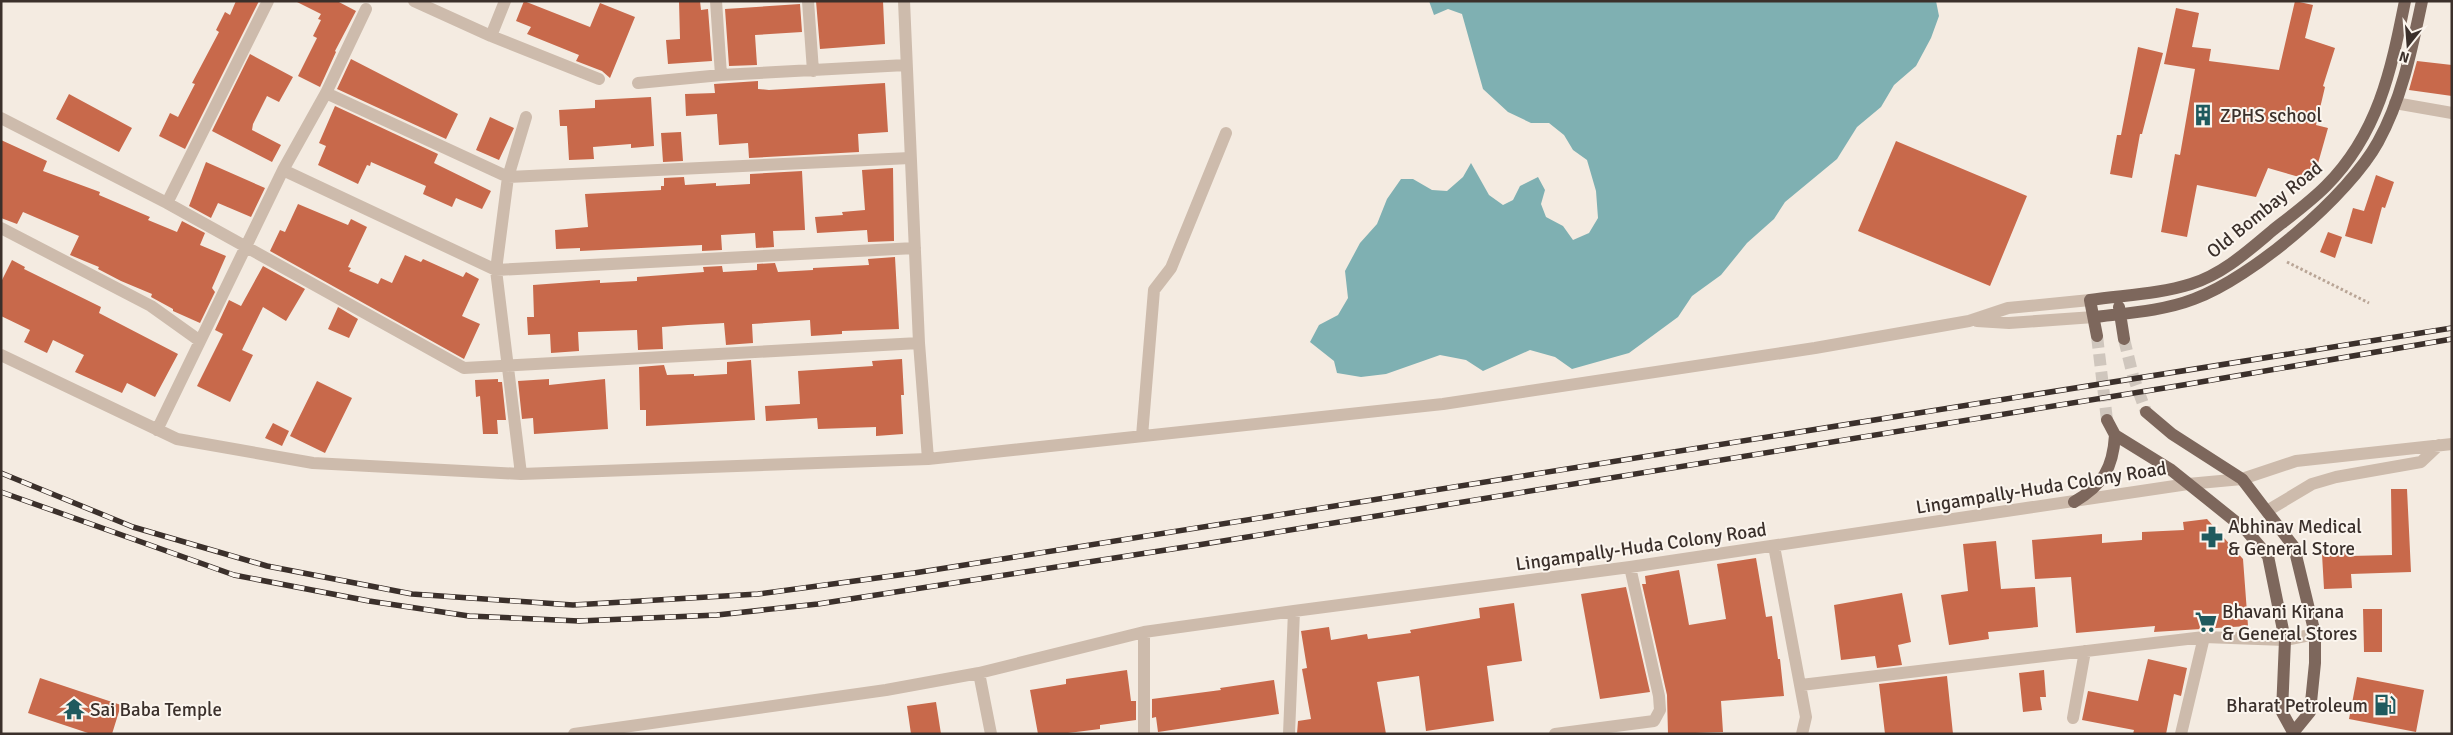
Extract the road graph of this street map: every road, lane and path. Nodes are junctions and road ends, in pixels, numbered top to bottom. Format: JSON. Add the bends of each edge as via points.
{"nodes":[{"id":1,"x":268,"y":1,"type":"edge"},
{"id":2,"x":414,"y":1,"type":"edge"},
{"id":3,"x":505,"y":1,"type":"edge"},
{"id":4,"x":716,"y":1,"type":"edge"},
{"id":5,"x":808,"y":1,"type":"edge"},
{"id":6,"x":904,"y":1,"type":"edge"},
{"id":7,"x":2405,"y":1,"type":"edge"},
{"id":8,"x":2422,"y":1,"type":"edge"},
{"id":9,"x":366,"y":9,"type":"dead end"},
{"id":10,"x":491,"y":36,"type":"junction"},
{"id":11,"x":906,"y":65,"type":"junction"},
{"id":12,"x":814,"y":71,"type":"junction"},
{"id":13,"x":721,"y":76,"type":"junction"},
{"id":14,"x":599,"y":79,"type":"dead end"},
{"id":15,"x":638,"y":83,"type":"dead end"},
{"id":16,"x":326,"y":93,"type":"junction"},
{"id":17,"x":2395,"y":103,"type":"junction"},
{"id":18,"x":2452,"y":113,"type":"edge"},
{"id":19,"x":526,"y":117,"type":"dead end"},
{"id":20,"x":1,"y":118,"type":"edge"},
{"id":21,"x":1226,"y":133,"type":"dead end"},
{"id":22,"x":910,"y":158,"type":"junction"},
{"id":23,"x":283,"y":170,"type":"junction"},
{"id":24,"x":508,"y":177,"type":"junction"},
{"id":25,"x":167,"y":203,"type":"junction"},
{"id":26,"x":1,"y":228,"type":"edge"},
{"id":27,"x":245,"y":248,"type":"junction"},
{"id":28,"x":915,"y":248,"type":"junction"},
{"id":29,"x":2269,"y":253,"type":"junction"},
{"id":30,"x":496,"y":270,"type":"junction"},
{"id":31,"x":2117,"y":296,"type":"junction"},
{"id":32,"x":2090,"y":300,"type":"junction"},
{"id":33,"x":2369,"y":303,"type":"dead end"},
{"id":34,"x":2120,"y":314,"type":"junction"},
{"id":35,"x":2094,"y":317,"type":"junction"},
{"id":36,"x":1969,"y":321,"type":"junction"},
{"id":37,"x":2097,"y":336,"type":"tunnel mouth"},
{"id":38,"x":2124,"y":339,"type":"tunnel mouth"},
{"id":39,"x":200,"y":341,"type":"junction"},
{"id":40,"x":919,"y":344,"type":"junction"},
{"id":41,"x":1,"y":355,"type":"edge"},
{"id":42,"x":509,"y":364,"type":"junction"},
{"id":43,"x":2146,"y":412,"type":"tunnel mouth"},
{"id":44,"x":2107,"y":420,"type":"tunnel mouth"},
{"id":45,"x":157,"y":430,"type":"junction"},
{"id":46,"x":2116,"y":435,"type":"junction"},
{"id":47,"x":1142,"y":436,"type":"junction"},
{"id":48,"x":2452,"y":444,"type":"edge"},
{"id":49,"x":2439,"y":446,"type":"junction"},
{"id":50,"x":928,"y":459,"type":"junction"},
{"id":51,"x":521,"y":474,"type":"junction"},
{"id":52,"x":2242,"y":479,"type":"junction"},
{"id":53,"x":2188,"y":484,"type":"junction"},
{"id":54,"x":2074,"y":502,"type":"junction"},
{"id":55,"x":2267,"y":511,"type":"junction"},
{"id":56,"x":1774,"y":546,"type":"junction"},
{"id":57,"x":1630,"y":567,"type":"junction"},
{"id":58,"x":1294,"y":611,"type":"junction"},
{"id":59,"x":1144,"y":632,"type":"junction"},
{"id":60,"x":2315,"y":634,"type":"junction"},
{"id":61,"x":2204,"y":637,"type":"junction"},
{"id":62,"x":2285,"y":640,"type":"junction"},
{"id":63,"x":2085,"y":651,"type":"junction"},
{"id":64,"x":980,"y":674,"type":"junction"},
{"id":65,"x":1801,"y":684,"type":"junction"},
{"id":66,"x":2073,"y":718,"type":"dead end"},
{"id":67,"x":1560,"y":733,"type":"edge"},
{"id":68,"x":2292,"y":733,"type":"edge"},
{"id":69,"x":574,"y":734,"type":"edge"},
{"id":70,"x":991,"y":734,"type":"edge"},
{"id":71,"x":1144,"y":734,"type":"edge"},
{"id":72,"x":1289,"y":734,"type":"edge"},
{"id":73,"x":1802,"y":734,"type":"edge"},
{"id":74,"x":2181,"y":734,"type":"edge"}],
"edges":[{"from":1,"to":25,"type":"street"},
{"from":2,"to":10,"type":"street"},
{"from":3,"to":10,"type":"street"},
{"from":4,"to":13,"type":"street"},
{"from":5,"to":12,"type":"street"},
{"from":6,"to":11,"type":"street"},
{"from":7,"to":31,"type":"main road","name":"Old Bombay Road","via":[[2393,57],[2375,116],[2358,149],[2324,188],[2238,259],[2213,274],[2170,289]]},
{"from":8,"to":17,"type":"main road","name":"Old Bombay Road"},
{"from":9,"to":16,"type":"street"},
{"from":10,"to":14,"type":"street"},
{"from":11,"to":12,"type":"street"},
{"from":11,"to":22,"type":"street"},
{"from":12,"to":13,"type":"street"},
{"from":13,"to":15,"type":"street"},
{"from":16,"to":23,"type":"street"},
{"from":16,"to":24,"type":"street"},
{"from":17,"to":18,"type":"street"},
{"from":17,"to":29,"type":"main road","name":"Old Bombay Road","via":[[2378,141],[2355,174],[2318,213]]},
{"from":19,"to":24,"type":"street"},
{"from":20,"to":25,"type":"street"},
{"from":21,"to":47,"type":"street","via":[[1170,268],[1154,290]]},
{"from":22,"to":24,"type":"street"},
{"from":22,"to":28,"type":"street"},
{"from":23,"to":27,"type":"street"},
{"from":23,"to":30,"type":"street"},
{"from":24,"to":30,"type":"street"},
{"from":25,"to":27,"type":"street"},
{"from":26,"to":39,"type":"street","via":[[151,306]]},
{"from":27,"to":39,"type":"street"},
{"from":27,"to":42,"type":"street","via":[[464,368]]},
{"from":28,"to":30,"type":"street"},
{"from":28,"to":40,"type":"street"},
{"from":29,"to":33,"type":"path"},
{"from":29,"to":34,"type":"main road","name":"Old Bombay Road","via":[[2233,280],[2193,300]]},
{"from":30,"to":42,"type":"street"},
{"from":31,"to":32,"type":"main road","name":"Old Bombay Road"},
{"from":31,"to":34,"type":"main road"},
{"from":32,"to":35,"type":"main road"},
{"from":32,"to":36,"type":"street","via":[[2008,308]]},
{"from":34,"to":35,"type":"main road","name":"Old Bombay Road"},
{"from":34,"to":38,"type":"main road"},
{"from":35,"to":36,"type":"street","via":[[2010,323]]},
{"from":35,"to":37,"type":"main road"},
{"from":36,"to":47,"type":"street","via":[[1815,348],[1443,404]]},
{"from":39,"to":45,"type":"street"},
{"from":40,"to":42,"type":"street"},
{"from":40,"to":50,"type":"street"},
{"from":41,"to":45,"type":"street"},
{"from":42,"to":51,"type":"street"},
{"from":43,"to":52,"type":"main road","via":[[2172,434]]},
{"from":44,"to":46,"type":"main road"},
{"from":45,"to":51,"type":"street","via":[[177,439],[313,464]]},
{"from":46,"to":53,"type":"main road"},
{"from":46,"to":54,"type":"main road","via":[[2114,451],[2101,481],[2092,492]]},
{"from":47,"to":50,"type":"street"},
{"from":48,"to":49,"type":"street","name":"Lingampally-Huda Colony Road"},
{"from":49,"to":52,"type":"street","name":"Lingampally-Huda Colony Road","via":[[2296,461]]},
{"from":49,"to":55,"type":"street","via":[[2420,462],[2312,484]]},
{"from":50,"to":51,"type":"street"},
{"from":52,"to":53,"type":"street","name":"Lingampally-Huda Colony Road"},
{"from":52,"to":55,"type":"main road"},
{"from":53,"to":54,"type":"street","name":"Lingampally-Huda Colony Road"},
{"from":53,"to":62,"type":"main road","via":[[2246,530],[2268,556]]},
{"from":54,"to":56,"type":"street","name":"Lingampally-Huda Colony Road"},
{"from":55,"to":60,"type":"main road","via":[[2294,547]]},
{"from":56,"to":57,"type":"street","name":"Lingampally-Huda Colony Road"},
{"from":56,"to":65,"type":"street"},
{"from":57,"to":58,"type":"street","name":"Lingampally-Huda Colony Road"},
{"from":57,"to":67,"type":"street","via":[[1660,710],[1654,721]]},
{"from":58,"to":59,"type":"street","name":"Lingampally-Huda Colony Road"},
{"from":58,"to":72,"type":"street"},
{"from":59,"to":64,"type":"street","name":"Lingampally-Huda Colony Road"},
{"from":59,"to":71,"type":"street"},
{"from":60,"to":62,"type":"street"},
{"from":60,"to":68,"type":"main road","via":[[2310,712]]},
{"from":61,"to":62,"type":"street"},
{"from":61,"to":63,"type":"street"},
{"from":61,"to":74,"type":"street"},
{"from":62,"to":68,"type":"main road","via":[[2282,712]]},
{"from":63,"to":65,"type":"street"},
{"from":63,"to":66,"type":"street"},
{"from":64,"to":69,"type":"street","name":"Lingampally-Huda Colony Road"},
{"from":64,"to":70,"type":"street"},
{"from":65,"to":73,"type":"street","via":[[1806,717]]}]}
